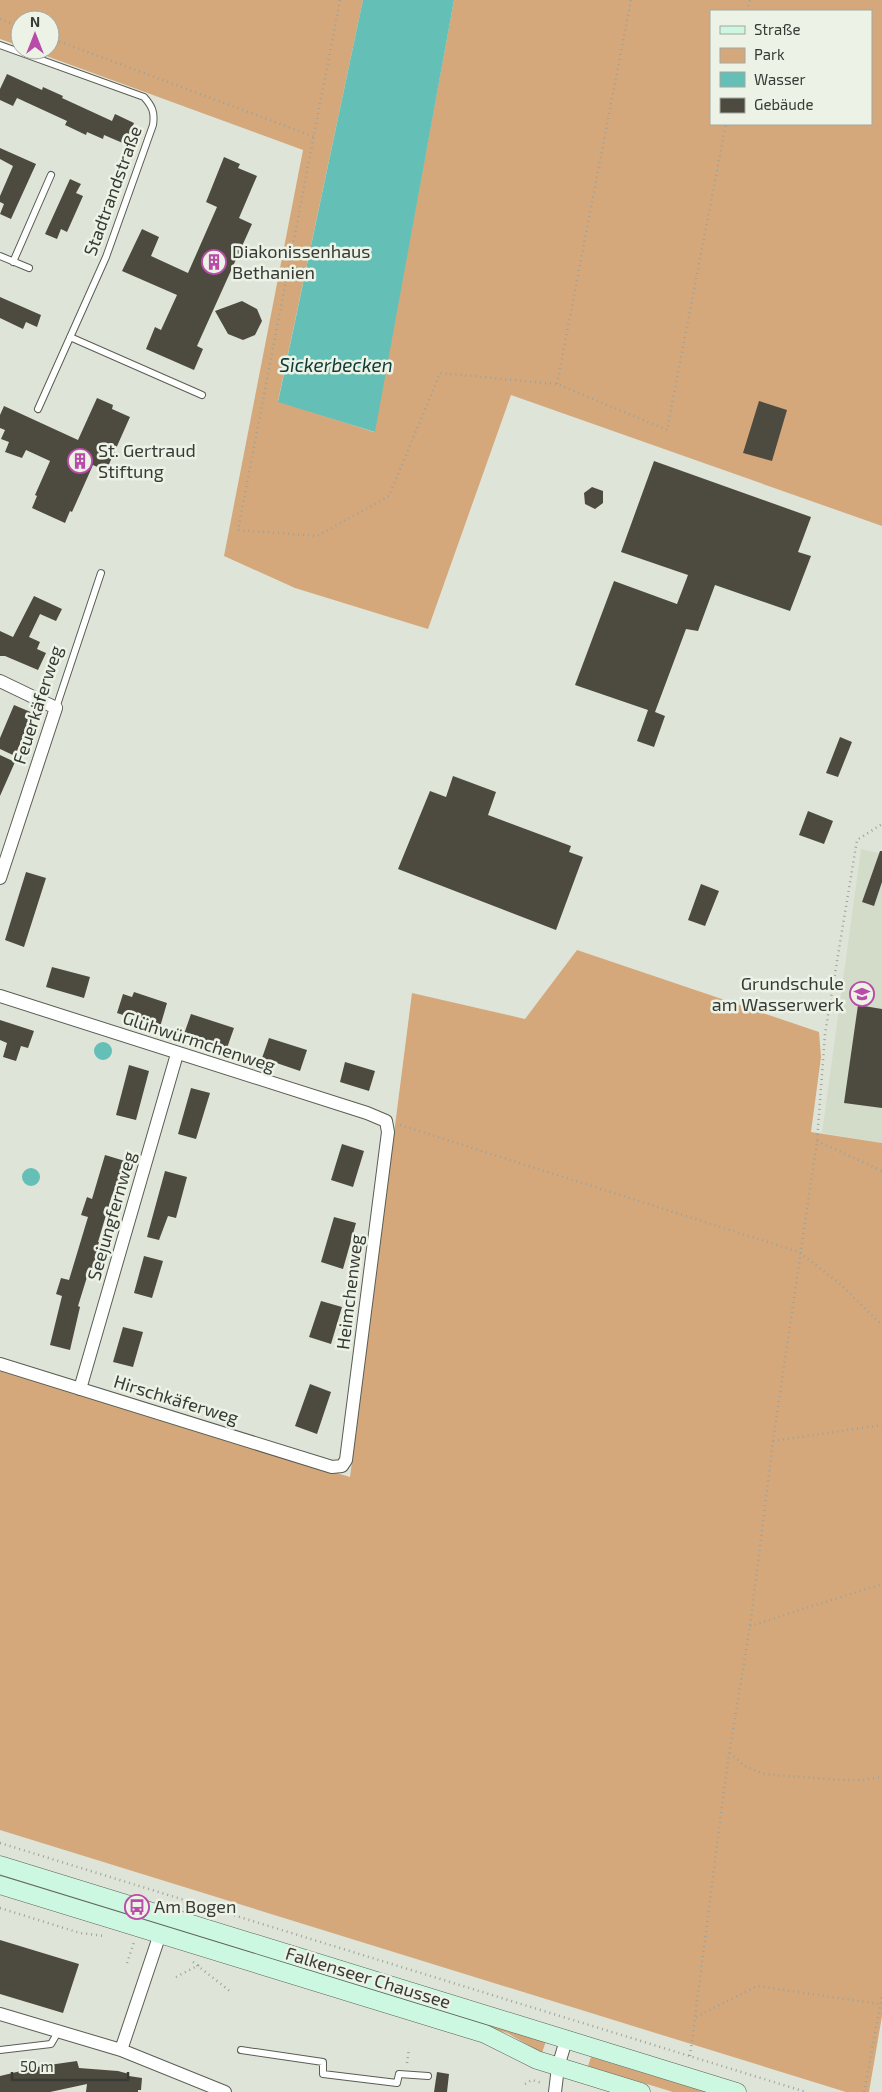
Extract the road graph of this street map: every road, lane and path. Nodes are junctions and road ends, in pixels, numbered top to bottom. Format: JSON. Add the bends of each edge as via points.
{"nodes":[{"id":1,"x":340,"y":0,"type":"edge"},
{"id":2,"x":631,"y":0,"type":"edge"},
{"id":3,"x":60,"y":42,"type":"edge"},
{"id":4,"x":0,"y":45,"type":"edge"},
{"id":5,"x":726,"y":125,"type":"edge"},
{"id":6,"x":315,"y":137,"type":"junction"},
{"id":7,"x":51,"y":175,"type":"dead end"},
{"id":8,"x":0,"y":256,"type":"edge"},
{"id":9,"x":13,"y":262,"type":"junction"},
{"id":10,"x":29,"y":268,"type":"dead end"},
{"id":11,"x":70,"y":337,"type":"junction"},
{"id":12,"x":557,"y":384,"type":"junction"},
{"id":13,"x":202,"y":395,"type":"dead end"},
{"id":14,"x":38,"y":409,"type":"dead end"},
{"id":15,"x":101,"y":573,"type":"dead end"},
{"id":16,"x":0,"y":681,"type":"edge"},
{"id":17,"x":56,"y":708,"type":"junction"},
{"id":18,"x":882,"y":824,"type":"edge"},
{"id":19,"x":0,"y":878,"type":"edge"},
{"id":20,"x":0,"y":996,"type":"edge"},
{"id":21,"x":178,"y":1054,"type":"junction"},
{"id":22,"x":386,"y":1121,"type":"junction"},
{"id":23,"x":817,"y":1142,"type":"junction"},
{"id":24,"x":882,"y":1171,"type":"edge"},
{"id":25,"x":799,"y":1252,"type":"junction"},
{"id":26,"x":882,"y":1325,"type":"edge"},
{"id":27,"x":0,"y":1364,"type":"edge"},
{"id":28,"x":80,"y":1389,"type":"junction"},
{"id":29,"x":882,"y":1425,"type":"edge"},
{"id":30,"x":773,"y":1441,"type":"junction"},
{"id":31,"x":342,"y":1466,"type":"joint"},
{"id":32,"x":882,"y":1584,"type":"edge"},
{"id":33,"x":750,"y":1626,"type":"junction"},
{"id":34,"x":730,"y":1753,"type":"junction"},
{"id":35,"x":882,"y":1777,"type":"edge"},
{"id":36,"x":0,"y":1843,"type":"edge"},
{"id":37,"x":0,"y":1865,"type":"edge"},
{"id":38,"x":0,"y":1885,"type":"edge"},
{"id":39,"x":0,"y":1908,"type":"edge"},
{"id":40,"x":166,"y":1916,"type":"junction"},
{"id":41,"x":106,"y":1936,"type":"dead end"},
{"id":42,"x":136,"y":1936,"type":"dead end"},
{"id":43,"x":134,"y":1940,"type":"junction"},
{"id":44,"x":158,"y":1940,"type":"junction"},
{"id":45,"x":191,"y":1960,"type":"dead end"},
{"id":46,"x":206,"y":1961,"type":"dead end"},
{"id":47,"x":127,"y":1962,"type":"dead end"},
{"id":48,"x":198,"y":1966,"type":"junction"},
{"id":49,"x":176,"y":1977,"type":"dead end"},
{"id":50,"x":231,"y":1992,"type":"dead end"},
{"id":51,"x":882,"y":1999,"type":"edge"},
{"id":52,"x":880,"y":2004,"type":"junction"},
{"id":53,"x":0,"y":2014,"type":"edge"},
{"id":54,"x":696,"y":2017,"type":"junction"},
{"id":55,"x":58,"y":2032,"type":"junction"},
{"id":56,"x":566,"y":2040,"type":"junction"},
{"id":57,"x":409,"y":2048,"type":"dead end"},
{"id":58,"x":0,"y":2050,"type":"edge"},
{"id":59,"x":121,"y":2050,"type":"junction"},
{"id":60,"x":241,"y":2050,"type":"dead end"},
{"id":61,"x":690,"y":2056,"type":"junction"},
{"id":62,"x":558,"y":2067,"type":"junction"},
{"id":63,"x":406,"y":2074,"type":"junction"},
{"id":64,"x":428,"y":2076,"type":"dead end"},
{"id":65,"x":225,"y":2092,"type":"edge"},
{"id":66,"x":555,"y":2092,"type":"edge"},
{"id":67,"x":641,"y":2092,"type":"edge"},
{"id":68,"x":737,"y":2092,"type":"edge"},
{"id":69,"x":806,"y":2092,"type":"edge"},
{"id":70,"x":864,"y":2092,"type":"edge"}],
"edges":[{"from":1,"to":6,"type":"path"},
{"from":2,"to":12,"type":"path"},
{"from":3,"to":6,"type":"path"},
{"from":4,"to":11,"type":"lane","name":"Stadtrandstraße","via":[[144,97],[152,106],[153,125],[106,258]]},
{"from":5,"to":12,"type":"path","via":[[667,430]]},
{"from":6,"to":12,"type":"path","via":[[238,530],[317,536],[389,496],[440,374]]},
{"from":7,"to":9,"type":"lane"},
{"from":8,"to":9,"type":"lane"},
{"from":9,"to":10,"type":"lane"},
{"from":11,"to":13,"type":"lane"},
{"from":11,"to":14,"type":"lane","name":"Stadtrandstraße"},
{"from":15,"to":17,"type":"lane","name":"Feuerkäferweg"},
{"from":16,"to":17,"type":"street"},
{"from":17,"to":19,"type":"street","name":"Feuerkäferweg"},
{"from":18,"to":23,"type":"path","via":[[857,840],[825,1034]]},
{"from":20,"to":21,"type":"street","name":"Glühwürmchenweg"},
{"from":21,"to":22,"type":"street","name":"Glühwürmchenweg"},
{"from":21,"to":28,"type":"street","name":"Seejungfernweg"},
{"from":22,"to":25,"type":"path"},
{"from":22,"to":31,"type":"street","name":"Heimchenweg","via":[[388,1132],[348,1450]]},
{"from":23,"to":24,"type":"path"},
{"from":23,"to":25,"type":"path"},
{"from":25,"to":26,"type":"path","via":[[840,1284]]},
{"from":25,"to":30,"type":"path"},
{"from":27,"to":28,"type":"street","name":"Hirschkäferweg"},
{"from":28,"to":31,"type":"street","name":"Hirschkäferweg","via":[[332,1467]]},
{"from":29,"to":30,"type":"path"},
{"from":30,"to":33,"type":"path"},
{"from":32,"to":33,"type":"path"},
{"from":33,"to":34,"type":"path"},
{"from":34,"to":35,"type":"path","via":[[745,1766],[764,1774],[840,1780]]},
{"from":34,"to":54,"type":"path"},
{"from":36,"to":61,"type":"path"},
{"from":37,"to":40,"type":"main road","name":"Falkenseer Chaussee"},
{"from":38,"to":44,"type":"main road","name":"Falkenseer Chaussee"},
{"from":39,"to":41,"type":"path","via":[[80,1933]]},
{"from":40,"to":44,"type":"main road"},
{"from":40,"to":56,"type":"main road","name":"Falkenseer Chaussee"},
{"from":42,"to":43,"type":"path"},
{"from":43,"to":44,"type":"path"},
{"from":43,"to":47,"type":"path"},
{"from":44,"to":59,"type":"street"},
{"from":44,"to":62,"type":"main road","name":"Falkenseer Chaussee","via":[[485,2034]]},
{"from":45,"to":48,"type":"path"},
{"from":46,"to":48,"type":"path"},
{"from":48,"to":49,"type":"path"},
{"from":48,"to":50,"type":"path"},
{"from":51,"to":52,"type":"path"},
{"from":52,"to":54,"type":"path","via":[[756,1986]]},
{"from":52,"to":70,"type":"path"},
{"from":53,"to":55,"type":"street"},
{"from":54,"to":61,"type":"path"},
{"from":55,"to":58,"type":"lane","via":[[51,2044]]},
{"from":55,"to":59,"type":"street"},
{"from":56,"to":62,"type":"street"},
{"from":56,"to":68,"type":"main road","name":"Falkenseer Chaussee"},
{"from":57,"to":63,"type":"path"},
{"from":59,"to":65,"type":"street"},
{"from":60,"to":63,"type":"lane","via":[[323,2062],[323,2074],[398,2083],[399,2074]]},
{"from":61,"to":69,"type":"path"},
{"from":62,"to":66,"type":"street"},
{"from":62,"to":67,"type":"main road","name":"Falkenseer Chaussee"},
{"from":63,"to":64,"type":"lane"}]}
